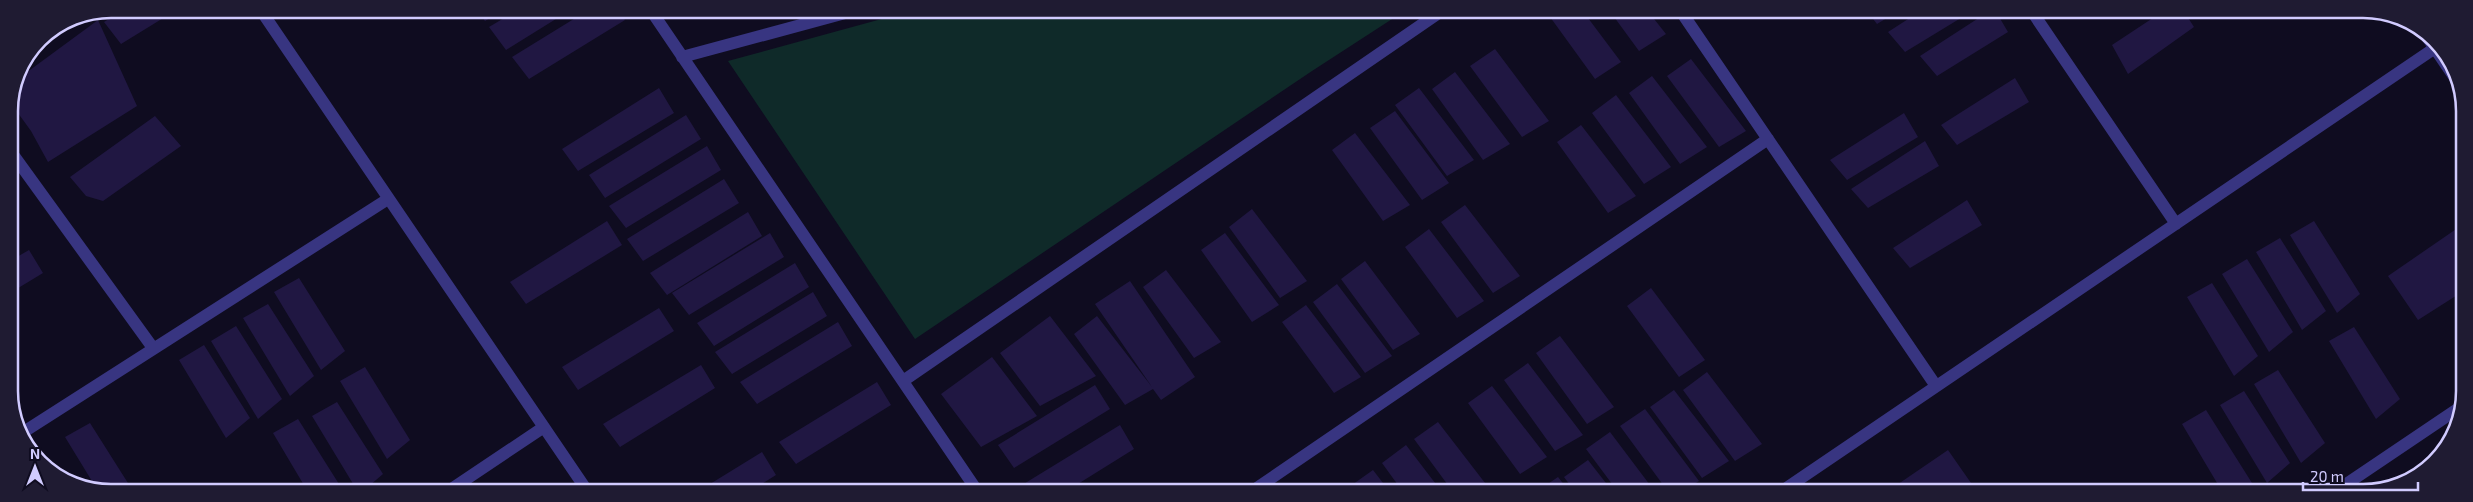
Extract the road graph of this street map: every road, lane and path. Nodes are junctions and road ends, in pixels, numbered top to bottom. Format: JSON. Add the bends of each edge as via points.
{"nodes":[{"id":1,"x":266,"y":18,"type":"edge"},
{"id":2,"x":656,"y":18,"type":"edge"},
{"id":3,"x":827,"y":18,"type":"edge"},
{"id":4,"x":1431,"y":18,"type":"edge"},
{"id":5,"x":1685,"y":18,"type":"edge"},
{"id":6,"x":2036,"y":18,"type":"edge"},
{"id":7,"x":2432,"y":49,"type":"edge"},
{"id":8,"x":682,"y":57,"type":"junction"},
{"id":9,"x":1768,"y":139,"type":"junction"},
{"id":10,"x":18,"y":161,"type":"edge"},
{"id":11,"x":388,"y":199,"type":"junction"},
{"id":12,"x":2176,"y":224,"type":"junction"},
{"id":13,"x":153,"y":348,"type":"junction"},
{"id":14,"x":903,"y":381,"type":"junction"},
{"id":15,"x":1936,"y":386,"type":"junction"},
{"id":16,"x":2453,"y":412,"type":"edge"},
{"id":17,"x":544,"y":427,"type":"junction"},
{"id":18,"x":26,"y":430,"type":"edge"},
{"id":19,"x":2350,"y":482,"type":"joint"},
{"id":20,"x":459,"y":484,"type":"edge"},
{"id":21,"x":583,"y":484,"type":"edge"},
{"id":22,"x":973,"y":484,"type":"edge"},
{"id":23,"x":1263,"y":484,"type":"edge"},
{"id":24,"x":1792,"y":484,"type":"edge"},
{"id":25,"x":2347,"y":484,"type":"edge"}],
"edges":[{"from":1,"to":11,"type":"street"},
{"from":2,"to":8,"type":"street"},
{"from":3,"to":8,"type":"street"},
{"from":4,"to":14,"type":"street"},
{"from":5,"to":9,"type":"street"},
{"from":6,"to":12,"type":"street"},
{"from":7,"to":12,"type":"street"},
{"from":8,"to":14,"type":"street"},
{"from":9,"to":15,"type":"street"},
{"from":9,"to":23,"type":"street"},
{"from":10,"to":13,"type":"street"},
{"from":11,"to":13,"type":"street"},
{"from":11,"to":17,"type":"street"},
{"from":12,"to":15,"type":"street"},
{"from":13,"to":18,"type":"street"},
{"from":14,"to":22,"type":"street"},
{"from":15,"to":24,"type":"street"},
{"from":16,"to":19,"type":"street"},
{"from":17,"to":20,"type":"street"},
{"from":17,"to":21,"type":"street"},
{"from":19,"to":25,"type":"street"}]}
